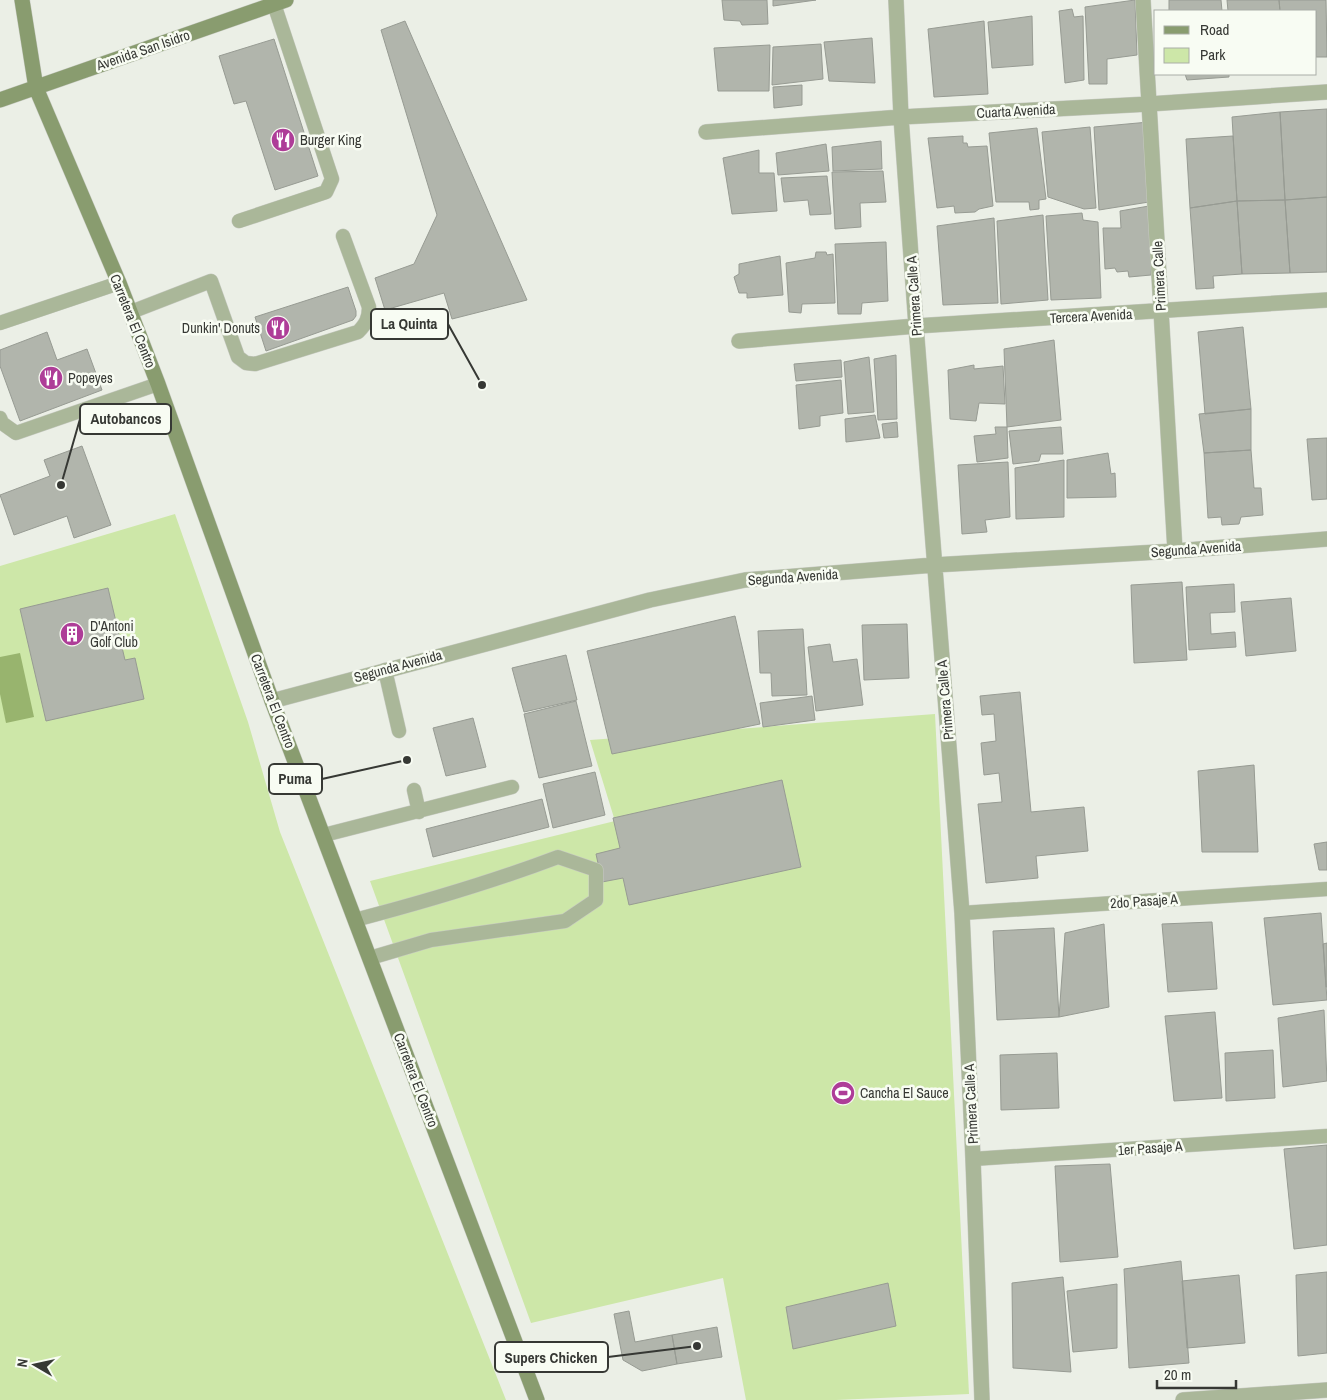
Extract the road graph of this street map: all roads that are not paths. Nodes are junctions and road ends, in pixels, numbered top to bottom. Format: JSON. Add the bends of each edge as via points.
{"nodes":[{"id":1,"x":22,"y":0,"type":"edge"},
{"id":2,"x":896,"y":0,"type":"edge"},
{"id":3,"x":1142,"y":0,"type":"edge"},
{"id":4,"x":280,"y":2,"type":"edge"},
{"id":5,"x":36,"y":88,"type":"junction"},
{"id":6,"x":1327,"y":92,"type":"edge"},
{"id":7,"x":0,"y":100,"type":"edge"},
{"id":8,"x":1149,"y":104,"type":"junction"},
{"id":9,"x":901,"y":117,"type":"junction"},
{"id":10,"x":706,"y":132,"type":"dead end"},
{"id":11,"x":239,"y":221,"type":"dead end"},
{"id":12,"x":343,"y":236,"type":"dead end"},
{"id":13,"x":118,"y":283,"type":"junction"},
{"id":14,"x":1327,"y":300,"type":"edge"},
{"id":15,"x":131,"y":312,"type":"junction"},
{"id":16,"x":1161,"y":312,"type":"junction"},
{"id":17,"x":0,"y":323,"type":"edge"},
{"id":18,"x":916,"y":326,"type":"junction"},
{"id":19,"x":739,"y":341,"type":"dead end"},
{"id":20,"x":158,"y":384,"type":"junction"},
{"id":21,"x":0,"y":418,"type":"edge"},
{"id":22,"x":1327,"y":539,"type":"edge"},
{"id":23,"x":1175,"y":551,"type":"junction"},
{"id":24,"x":934,"y":566,"type":"junction"},
{"id":25,"x":385,"y":670,"type":"junction"},
{"id":26,"x":272,"y":701,"type":"junction"},
{"id":27,"x":399,"y":731,"type":"dead end"},
{"id":28,"x":512,"y":787,"type":"dead end"},
{"id":29,"x":414,"y":790,"type":"dead end"},
{"id":30,"x":419,"y":812,"type":"junction"},
{"id":31,"x":324,"y":835,"type":"junction"},
{"id":32,"x":1327,"y":889,"type":"edge"},
{"id":33,"x":962,"y":913,"type":"junction"},
{"id":34,"x":355,"y":920,"type":"junction"},
{"id":35,"x":370,"y":958,"type":"junction"},
{"id":36,"x":1327,"y":1136,"type":"edge"},
{"id":37,"x":973,"y":1159,"type":"junction"},
{"id":38,"x":1327,"y":1390,"type":"edge"},
{"id":39,"x":537,"y":1400,"type":"edge"},
{"id":40,"x":982,"y":1400,"type":"edge"},
{"id":41,"x":1182,"y":1400,"type":"edge"}],
"edges":[{"from":1,"to":5,"type":"main road","name":"Carretera El Centro"},
{"from":2,"to":9,"type":"street","name":"Primera Calle A"},
{"from":3,"to":8,"type":"street","name":"Primera Calle"},
{"from":4,"to":5,"type":"main road","name":"Avenida San Isidro"},
{"from":4,"to":11,"type":"lane","via":[[332,179],[326,192]]},
{"from":5,"to":7,"type":"main road","name":"Avenida San Isidro"},
{"from":5,"to":13,"type":"main road","name":"Carretera El Centro"},
{"from":6,"to":8,"type":"street","name":"Cuarta Avenida"},
{"from":8,"to":9,"type":"street","name":"Cuarta Avenida"},
{"from":8,"to":16,"type":"street","name":"Primera Calle"},
{"from":9,"to":10,"type":"street","name":"Cuarta Avenida"},
{"from":9,"to":18,"type":"street","name":"Primera Calle A"},
{"from":12,"to":15,"type":"lane","via":[[369,307],[365,326],[358,332],[246,364],[238,358],[211,281]]},
{"from":13,"to":15,"type":"main road","name":"Carretera El Centro"},
{"from":13,"to":17,"type":"lane"},
{"from":14,"to":16,"type":"street","name":"Tercera Avenida"},
{"from":15,"to":20,"type":"main road","name":"Carretera El Centro"},
{"from":16,"to":18,"type":"street","name":"Tercera Avenida"},
{"from":16,"to":23,"type":"street","name":"Primera Calle"},
{"from":18,"to":19,"type":"street","name":"Tercera Avenida"},
{"from":18,"to":24,"type":"street","name":"Primera Calle A"},
{"from":20,"to":21,"type":"lane","via":[[16,433],[2,424]]},
{"from":20,"to":26,"type":"main road","name":"Carretera El Centro"},
{"from":22,"to":23,"type":"street","name":"Segunda Avenida"},
{"from":23,"to":24,"type":"street","name":"Segunda Avenida"},
{"from":24,"to":25,"type":"street","name":"Segunda Avenida","via":[[745,580],[650,600]]},
{"from":24,"to":33,"type":"street","name":"Primera Calle A"},
{"from":25,"to":26,"type":"street","name":"Segunda Avenida"},
{"from":25,"to":27,"type":"lane"},
{"from":26,"to":31,"type":"main road","name":"Carretera El Centro"},
{"from":28,"to":30,"type":"lane"},
{"from":29,"to":30,"type":"lane"},
{"from":30,"to":31,"type":"lane"},
{"from":31,"to":34,"type":"main road","name":"Carretera El Centro"},
{"from":32,"to":33,"type":"lane","name":"2do Pasaje A"},
{"from":33,"to":37,"type":"street","name":"Primera Calle A"},
{"from":34,"to":35,"type":"main road","name":"Carretera El Centro"},
{"from":34,"to":35,"type":"lane","via":[[514,874],[558,857],[596,870],[596,900],[565,921],[431,940]]},
{"from":35,"to":39,"type":"main road","name":"Carretera El Centro"},
{"from":36,"to":37,"type":"lane","name":"1er Pasaje A"},
{"from":37,"to":40,"type":"street","name":"Primera Calle A"},
{"from":38,"to":41,"type":"street"}]}
